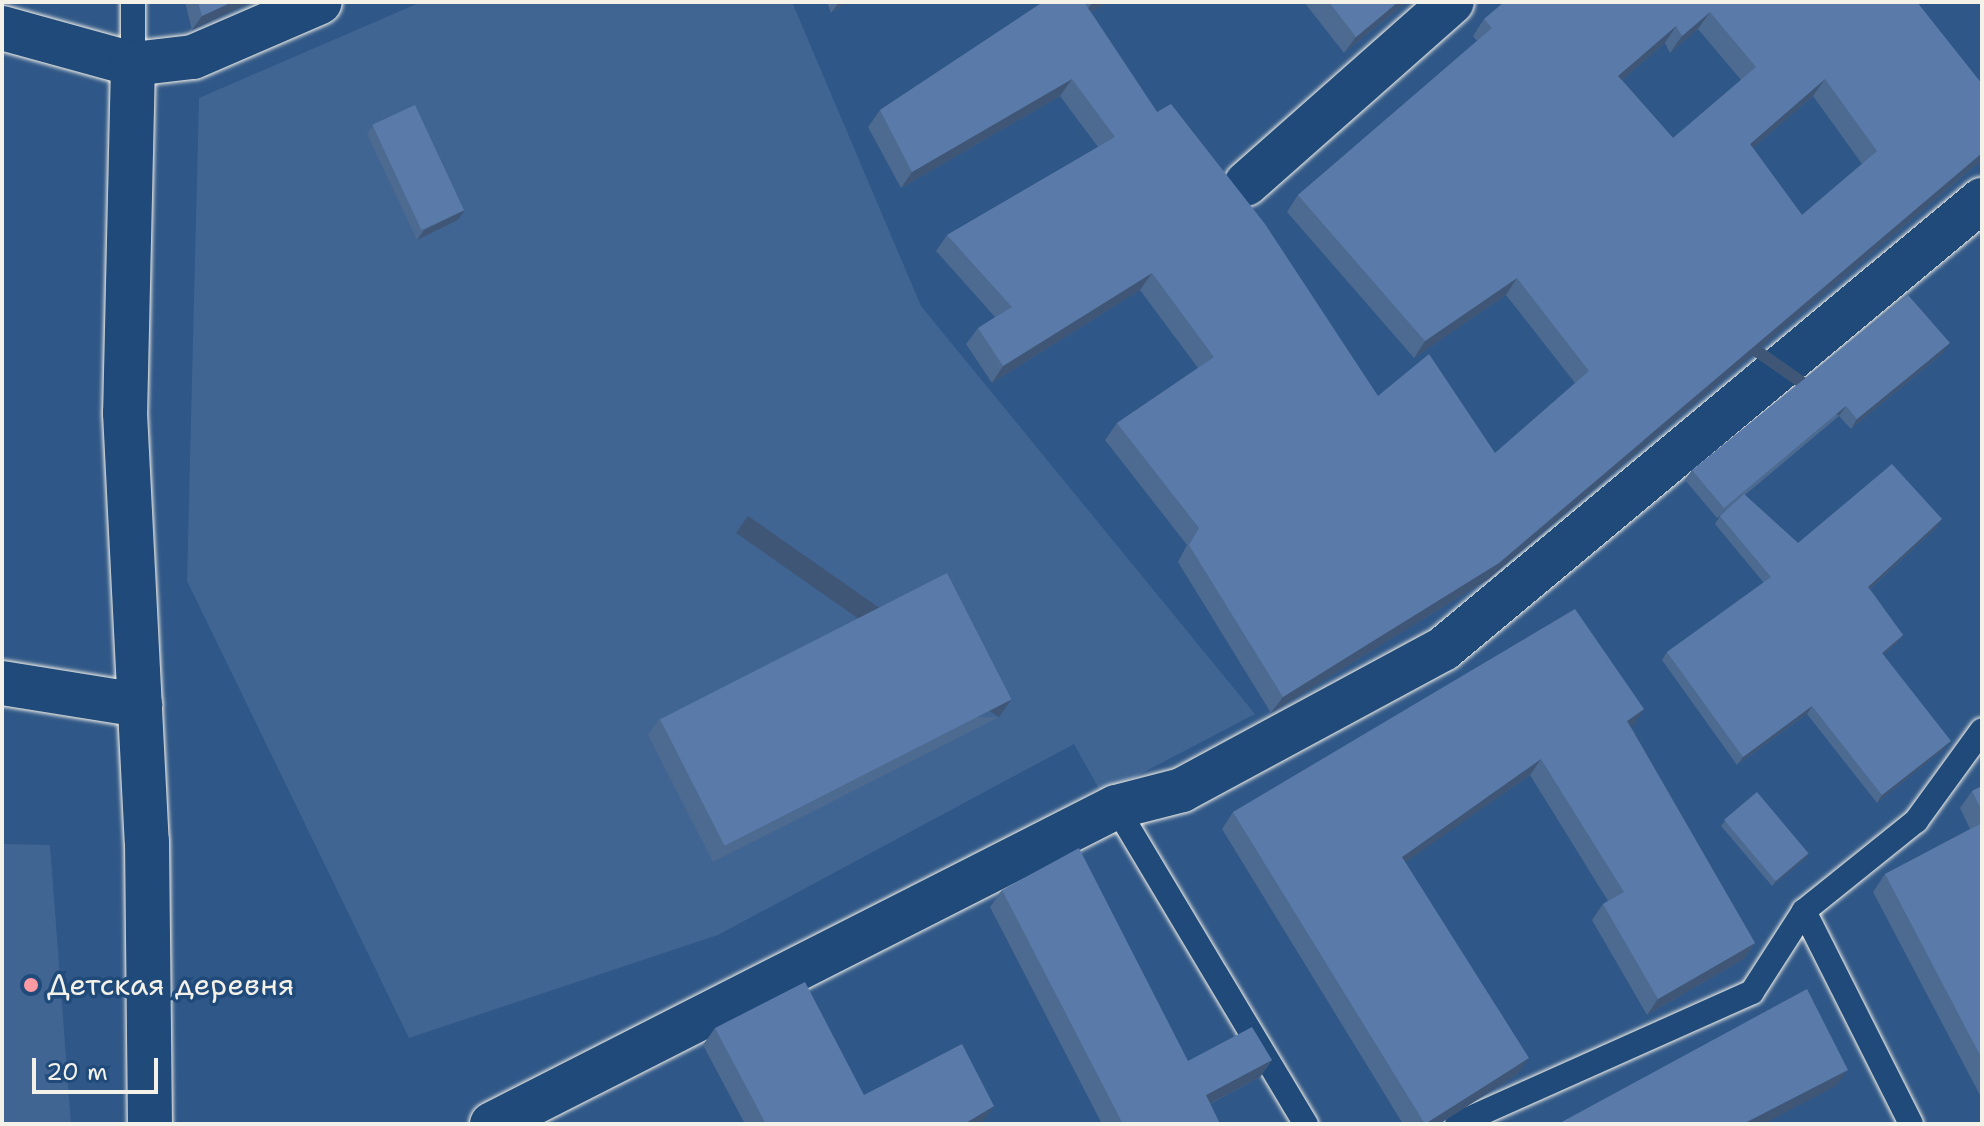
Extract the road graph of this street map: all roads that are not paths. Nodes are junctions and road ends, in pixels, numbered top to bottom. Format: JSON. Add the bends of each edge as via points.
{"nodes":[{"id":1,"x":133,"y":2,"type":"edge"},
{"id":2,"x":320,"y":2,"type":"edge"},
{"id":3,"x":1452,"y":2,"type":"edge"},
{"id":4,"x":2,"y":28,"type":"edge"},
{"id":5,"x":133,"y":64,"type":"junction"},
{"id":6,"x":1246,"y":184,"type":"dead end"},
{"id":7,"x":1982,"y":200,"type":"edge"},
{"id":8,"x":2,"y":683,"type":"edge"},
{"id":9,"x":140,"y":705,"type":"junction"},
{"id":10,"x":1982,"y":730,"type":"edge"},
{"id":11,"x":1116,"y":807,"type":"junction"},
{"id":12,"x":1804,"y":911,"type":"junction"},
{"id":13,"x":150,"y":1124,"type":"edge"},
{"id":14,"x":492,"y":1124,"type":"edge"},
{"id":15,"x":1306,"y":1124,"type":"edge"},
{"id":16,"x":1457,"y":1124,"type":"edge"},
{"id":17,"x":1911,"y":1124,"type":"edge"}],
"edges":[{"from":1,"to":5,"type":"lane"},
{"from":2,"to":5,"type":"street","via":[[193,57]]},
{"from":3,"to":6,"type":"street"},
{"from":4,"to":5,"type":"street"},
{"from":5,"to":9,"type":"street","via":[[125,413]]},
{"from":7,"to":11,"type":"street","via":[[1443,649],[1182,790]]},
{"from":8,"to":9,"type":"street"},
{"from":9,"to":13,"type":"street"},
{"from":10,"to":12,"type":"lane","via":[[1916,821]]},
{"from":11,"to":14,"type":"street"},
{"from":11,"to":15,"type":"lane"},
{"from":12,"to":16,"type":"lane","via":[[1752,992]]},
{"from":12,"to":17,"type":"lane"}]}
